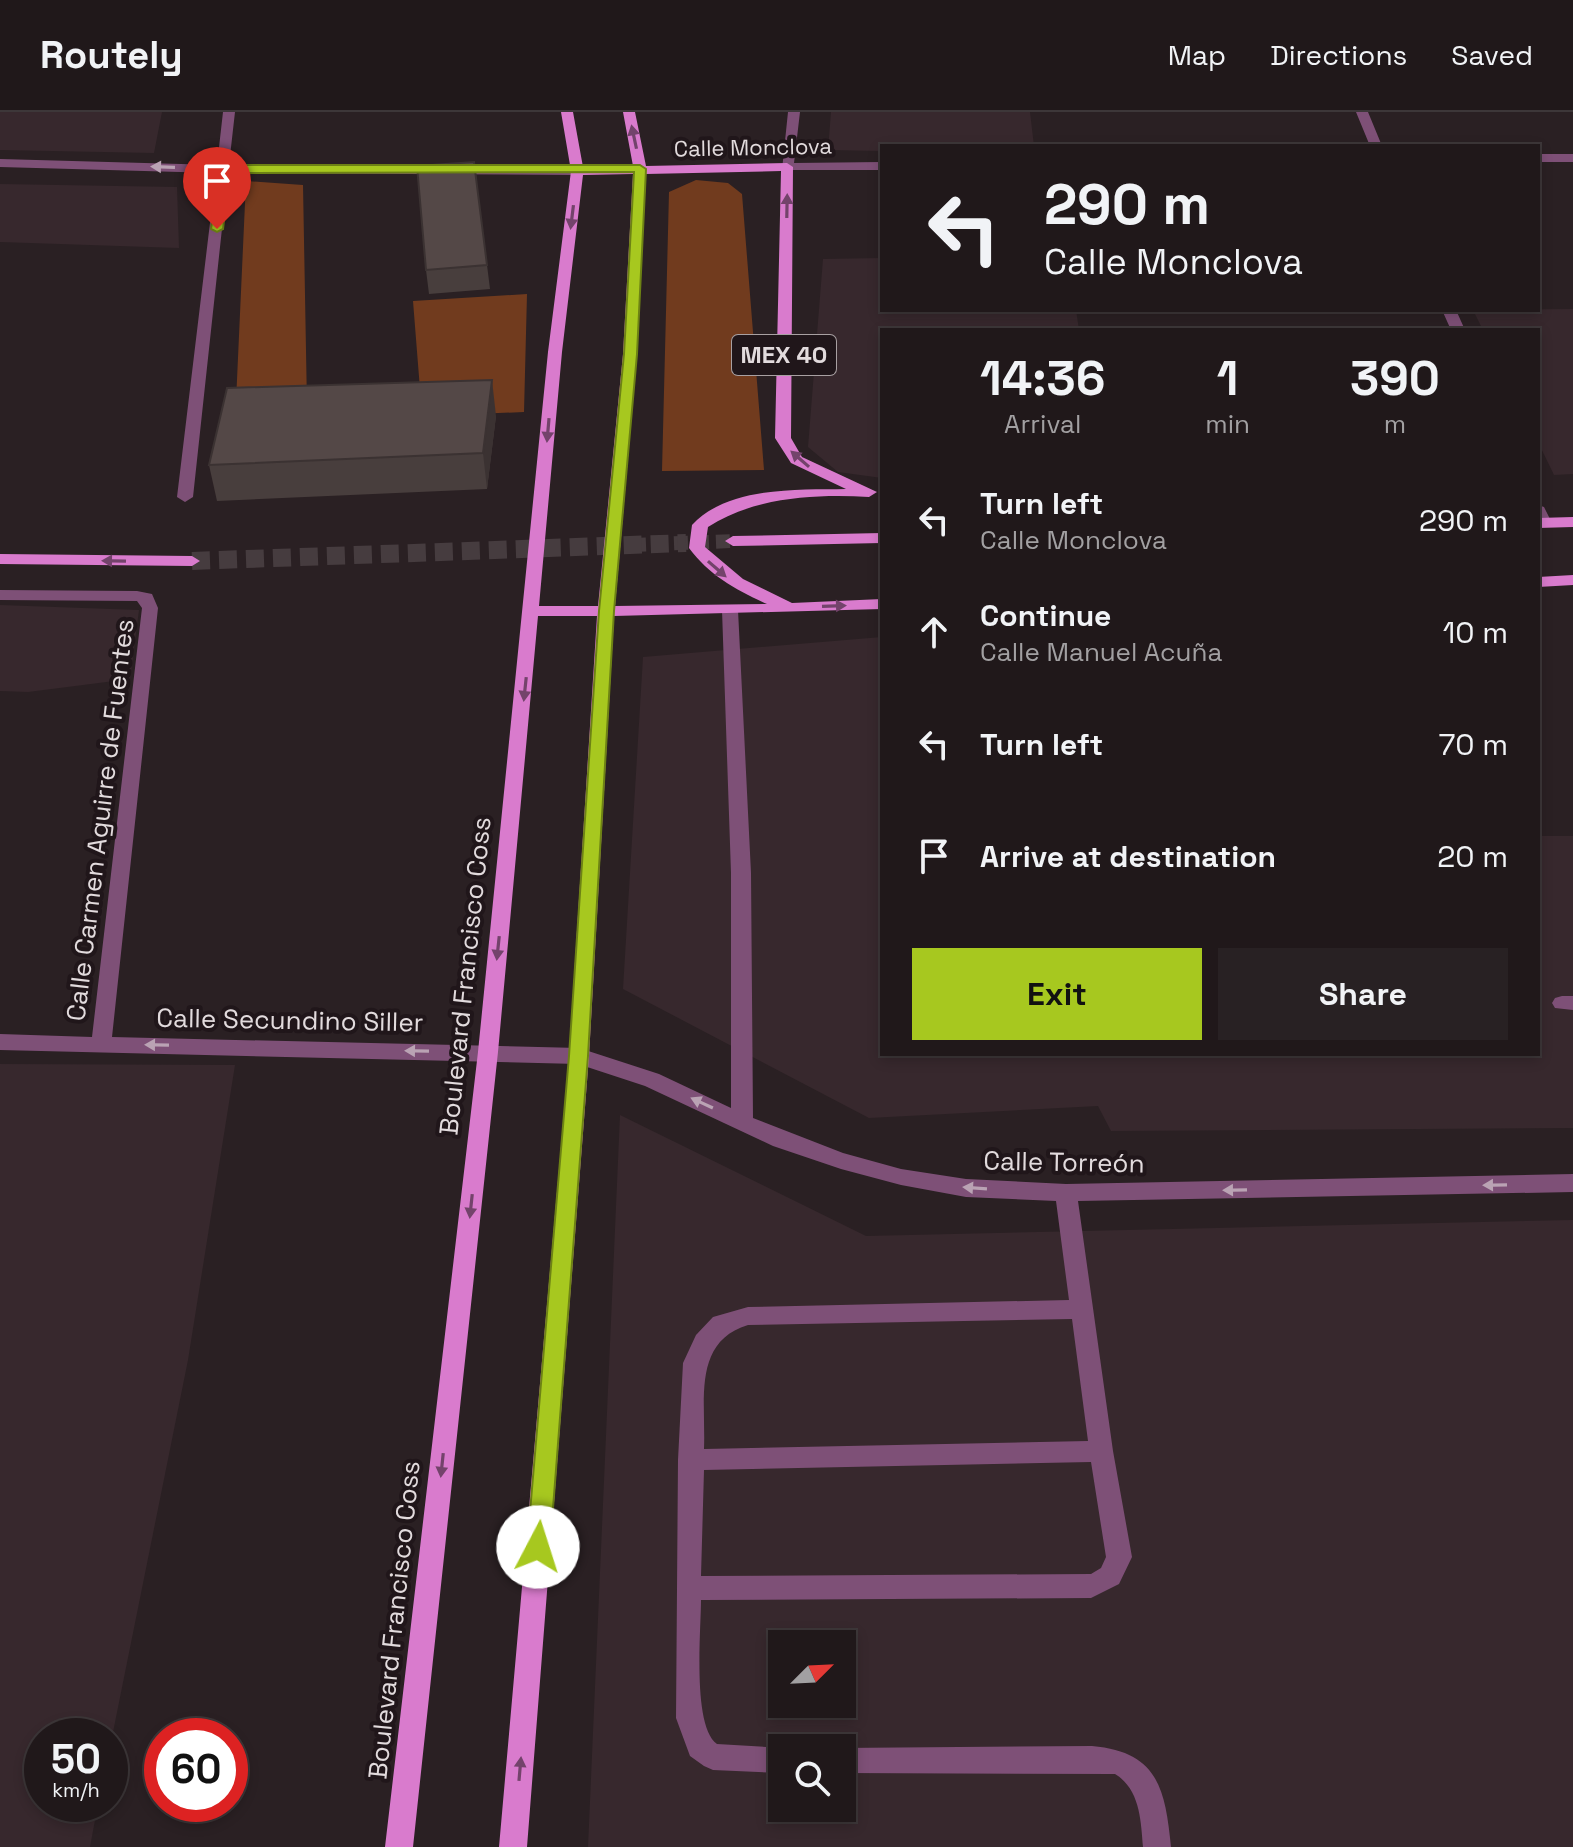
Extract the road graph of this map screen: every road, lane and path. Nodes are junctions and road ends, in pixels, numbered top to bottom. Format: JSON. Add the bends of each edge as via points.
{"nodes":[{"id":1,"x":229,"y":112,"type":"edge"},
{"id":2,"x":567,"y":112,"type":"edge"},
{"id":3,"x":629,"y":112,"type":"edge"},
{"id":4,"x":794,"y":112,"type":"edge"},
{"id":5,"x":1362,"y":112,"type":"edge"},
{"id":6,"x":1375,"y":144,"type":"edge"},
{"id":7,"x":1540,"y":158,"type":"edge"},
{"id":8,"x":1573,"y":158,"type":"edge"},
{"id":9,"x":0,"y":163,"type":"edge"},
{"id":10,"x":880,"y":166,"type":"edge"},
{"id":11,"x":787,"y":167,"type":"junction"},
{"id":12,"x":225,"y":169,"type":"junction"},
{"id":13,"x":640,"y":169,"type":"junction"},
{"id":14,"x":577,"y":171,"type":"junction"},
{"id":15,"x":876,"y":492,"type":"edge"},
{"id":16,"x":185,"y":497,"type":"dead end"},
{"id":17,"x":1540,"y":519,"type":"edge"},
{"id":18,"x":1573,"y":522,"type":"edge"},
{"id":19,"x":880,"y":538,"type":"edge"},
{"id":20,"x":733,"y":541,"type":"tunnel mouth"},
{"id":21,"x":0,"y":559,"type":"edge"},
{"id":22,"x":192,"y":561,"type":"tunnel mouth"},
{"id":23,"x":1573,"y":580,"type":"edge"},
{"id":24,"x":1540,"y":582,"type":"edge"},
{"id":25,"x":0,"y":595,"type":"edge"},
{"id":26,"x":880,"y":604,"type":"edge"},
{"id":27,"x":791,"y":607,"type":"junction"},
{"id":28,"x":730,"y":610,"type":"junction"},
{"id":29,"x":532,"y":611,"type":"junction"},
{"id":30,"x":606,"y":611,"type":"junction"},
{"id":31,"x":0,"y":1042,"type":"edge"},
{"id":32,"x":101,"y":1044,"type":"junction"},
{"id":33,"x":488,"y":1052,"type":"junction"},
{"id":34,"x":579,"y":1056,"type":"junction"},
{"id":35,"x":742,"y":1122,"type":"junction"},
{"id":36,"x":1573,"y":1183,"type":"edge"},
{"id":37,"x":1066,"y":1193,"type":"junction"},
{"id":38,"x":1082,"y":1309,"type":"junction"},
{"id":39,"x":1101,"y":1451,"type":"junction"},
{"id":40,"x":690,"y":1460,"type":"junction"},
{"id":41,"x":688,"y":1588,"type":"junction"},
{"id":42,"x":768,"y":1759,"type":"edge"},
{"id":43,"x":856,"y":1760,"type":"edge"},
{"id":44,"x":399,"y":1847,"type":"edge"},
{"id":45,"x":513,"y":1847,"type":"edge"},
{"id":46,"x":1157,"y":1847,"type":"edge"}],
"edges":[{"from":1,"to":12,"type":"street"},
{"from":2,"to":14,"type":"main road","name":"Boulevard Francisco Coss"},
{"from":13,"to":3,"type":"main road","one_way":true},
{"from":4,"to":11,"type":"street"},
{"from":5,"to":6,"type":"street"},
{"from":7,"to":8,"type":"street"},
{"from":12,"to":9,"type":"street","one_way":true},
{"from":10,"to":11,"type":"street","name":"Calle Monclova"},
{"from":11,"to":13,"type":"main road","name":"Calle Monclova"},
{"from":15,"to":11,"type":"main road","number":"MEX 40","one_way":true,"via":[[796,460],[783,438]]},
{"from":12,"to":14,"type":"street"},
{"from":12,"to":16,"type":"street"},
{"from":13,"to":14,"type":"main road","name":"Calle Monclova"},
{"from":13,"to":30,"type":"main road","via":[[630,354]]},
{"from":14,"to":29,"type":"main road","name":"Boulevard Francisco Coss","one_way":true},
{"from":15,"to":27,"type":"main road","one_way":true,"via":[[746,500],[700,525],[697,548],[716,571]]},
{"from":17,"to":18,"type":"main road"},
{"from":19,"to":20,"type":"main road"},
{"from":22,"to":21,"type":"main road","one_way":true},
{"from":23,"to":24,"type":"main road"},
{"from":25,"to":32,"type":"street","name":"Calle Carmen Aguirre de Fuentes","via":[[137,596],[149,603]]},
{"from":27,"to":26,"type":"main road","one_way":true},
{"from":27,"to":28,"type":"main road"},
{"from":28,"to":30,"type":"main road"},
{"from":28,"to":35,"type":"street","via":[[741,873]]},
{"from":29,"to":30,"type":"main road"},
{"from":29,"to":33,"type":"main road","name":"Boulevard Francisco Coss","one_way":true},
{"from":30,"to":34,"type":"main road"},
{"from":31,"to":32,"type":"street","name":"Calle Secundino Siller"},
{"from":33,"to":32,"type":"street","name":"Calle Secundino Siller","one_way":true},
{"from":33,"to":34,"type":"street","name":"Calle Secundino Siller"},
{"from":33,"to":44,"type":"main road","name":"Boulevard Francisco Coss","one_way":true},
{"from":35,"to":34,"type":"street","name":"Calle Torreón","one_way":true,"via":[[652,1080]]},
{"from":45,"to":34,"type":"main road","one_way":true},
{"from":37,"to":35,"type":"street","name":"Calle Torreón","one_way":true,"via":[[966,1188],[901,1177],[841,1161]]},
{"from":36,"to":37,"type":"street","name":"Calle Torreón","one_way":true},
{"from":37,"to":38,"type":"street"},
{"from":38,"to":39,"type":"street"},
{"from":38,"to":40,"type":"street","via":[[748,1316],[721,1324],[704,1342],[695,1363]]},
{"from":39,"to":40,"type":"street"},
{"from":39,"to":41,"type":"street","via":[[1119,1557],[1114,1573],[1091,1586]]},
{"from":40,"to":41,"type":"street"},
{"from":41,"to":42,"type":"street","via":[[689,1718],[699,1747],[713,1757]]},
{"from":43,"to":46,"type":"street","via":[[1121,1763],[1143,1782],[1154,1813]]}]}
